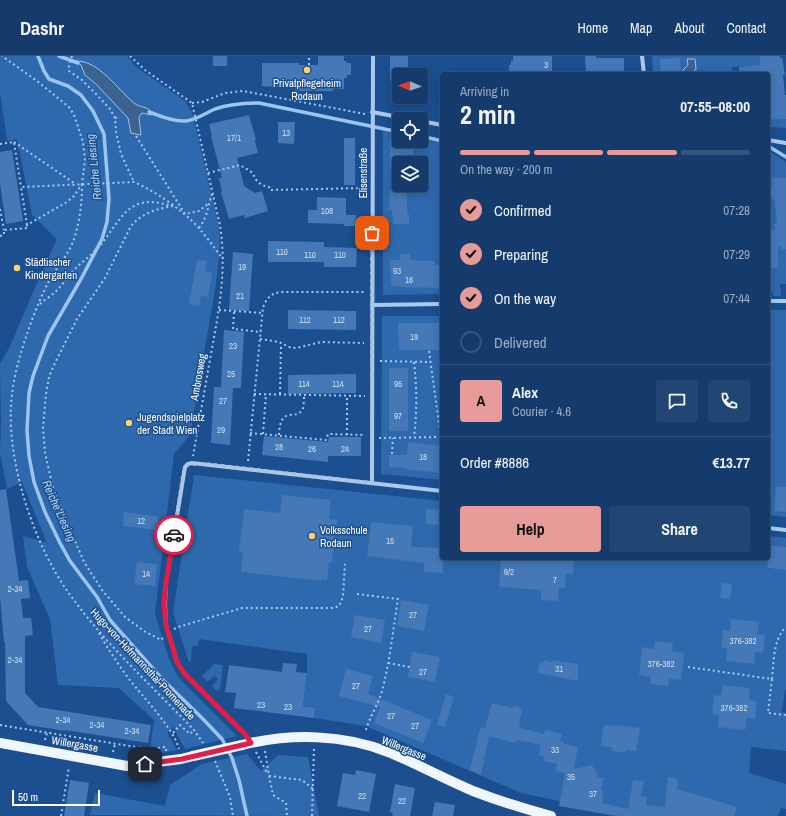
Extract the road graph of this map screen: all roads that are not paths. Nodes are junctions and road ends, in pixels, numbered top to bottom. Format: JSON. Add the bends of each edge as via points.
{"nodes":[{"id":1,"x":373,"y":56,"type":"edge"},
{"id":2,"x":642,"y":56,"type":"edge"},
{"id":3,"x":644,"y":72,"type":"edge"},
{"id":4,"x":372,"y":112,"type":"junction"},
{"id":5,"x":392,"y":116,"type":"edge"},
{"id":6,"x":428,"y":122,"type":"edge"},
{"id":7,"x":440,"y":125,"type":"edge"},
{"id":8,"x":770,"y":140,"type":"edge"},
{"id":9,"x":786,"y":143,"type":"edge"},
{"id":10,"x":770,"y":301,"type":"edge"},
{"id":11,"x":786,"y":301,"type":"edge"},
{"id":12,"x":440,"y":304,"type":"edge"},
{"id":13,"x":372,"y":305,"type":"junction"},
{"id":14,"x":372,"y":483,"type":"junction"},
{"id":15,"x":440,"y":491,"type":"edge"},
{"id":16,"x":770,"y":528,"type":"edge"},
{"id":17,"x":786,"y":530,"type":"edge"},
{"id":18,"x":0,"y":743,"type":"edge"},
{"id":19,"x":247,"y":744,"type":"junction"},
{"id":20,"x":551,"y":816,"type":"edge"}],
"edges":[{"from":1,"to":4,"type":"street","name":"Elisenstraße"},
{"from":2,"to":3,"type":"street"},
{"from":4,"to":5,"type":"street"},
{"from":4,"to":13,"type":"street","name":"Elisenstraße"},
{"from":6,"to":7,"type":"street"},
{"from":8,"to":9,"type":"street"},
{"from":10,"to":11,"type":"street"},
{"from":12,"to":13,"type":"street"},
{"from":13,"to":14,"type":"street","name":"Elisenstraße"},
{"from":14,"to":15,"type":"street"},
{"from":14,"to":19,"type":"street","via":[[192,463],[185,467],[166,582],[166,625],[177,662],[184,673],[245,734]]},
{"from":16,"to":17,"type":"street"},
{"from":18,"to":19,"type":"main road","name":"Willergasse","bridge":true,"via":[[127,766],[182,759]]},
{"from":19,"to":20,"type":"main road","name":"Willergasse","via":[[270,739],[314,737],[362,744],[390,753],[495,800]]}]}
